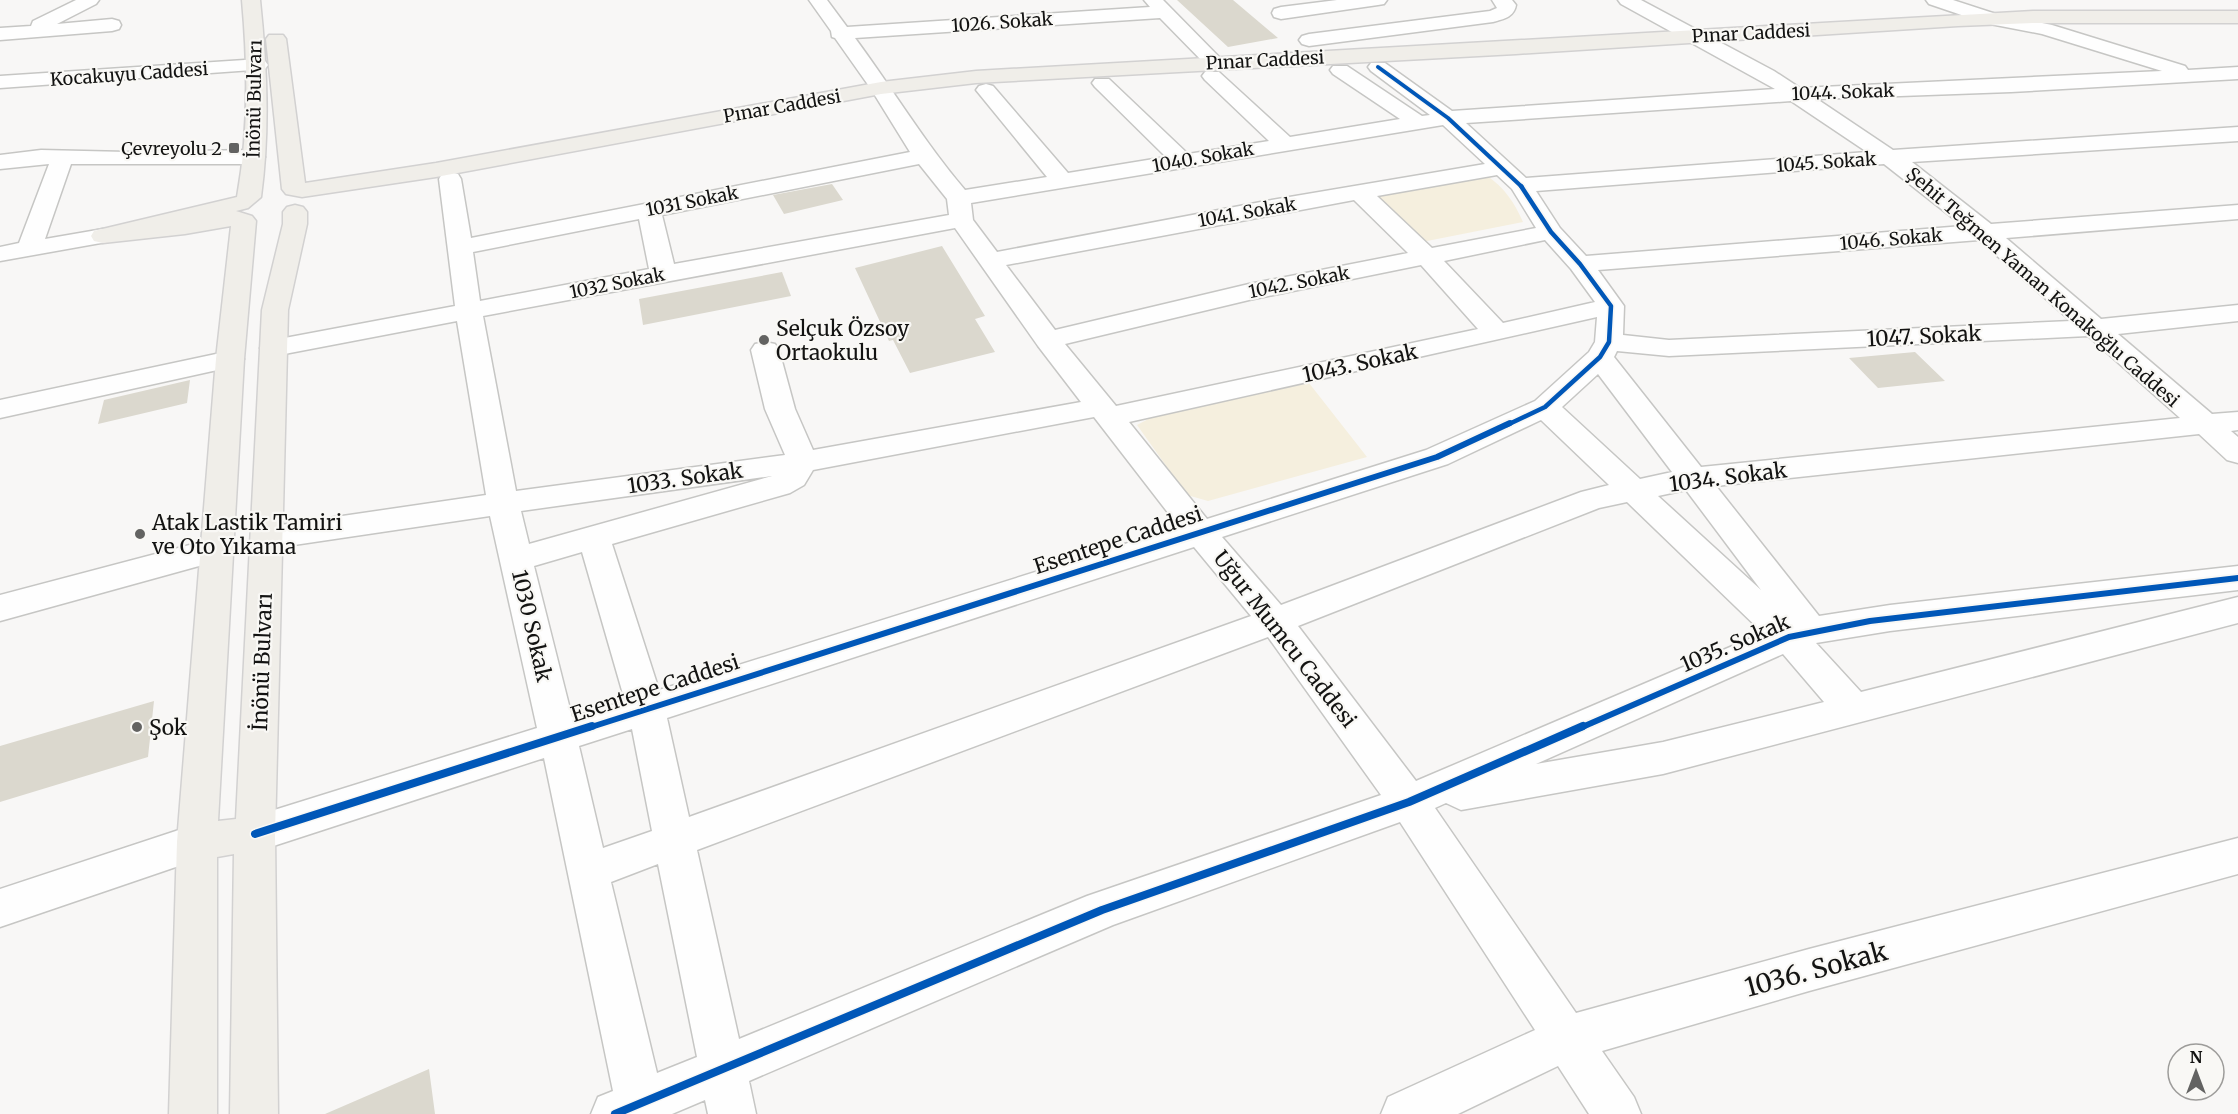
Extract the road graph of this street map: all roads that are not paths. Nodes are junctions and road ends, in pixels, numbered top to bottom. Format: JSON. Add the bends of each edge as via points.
{"nodes":[{"id":1,"x":90,"y":0,"type":"edge"},
{"id":2,"x":251,"y":0,"type":"edge"},
{"id":3,"x":818,"y":0,"type":"edge"},
{"id":4,"x":1378,"y":0,"type":"edge"},
{"id":5,"x":1501,"y":0,"type":"edge"},
{"id":6,"x":1627,"y":0,"type":"edge"},
{"id":7,"x":1935,"y":0,"type":"edge"},
{"id":8,"x":1159,"y":6,"type":"edge"},
{"id":9,"x":1274,"y":6,"type":"edge"},
{"id":10,"x":2238,"y":17,"type":"edge"},
{"id":11,"x":1992,"y":19,"type":"junction"},
{"id":12,"x":274,"y":21,"type":"dead end"},
{"id":13,"x":2238,"y":28,"type":"edge"},
{"id":14,"x":2045,"y":29,"type":"junction"},
{"id":15,"x":28,"y":32,"type":"junction"},
{"id":16,"x":839,"y":33,"type":"junction"},
{"id":17,"x":0,"y":34,"type":"edge"},
{"id":18,"x":1310,"y":40,"type":"junction"},
{"id":19,"x":1703,"y":40,"type":"junction"},
{"id":20,"x":1342,"y":63,"type":"junction"},
{"id":21,"x":258,"y":65,"type":"junction"},
{"id":22,"x":1378,"y":67,"type":"junction"},
{"id":23,"x":1214,"y":69,"type":"junction"},
{"id":24,"x":2238,"y":73,"type":"edge"},
{"id":25,"x":99,"y":76,"type":"junction"},
{"id":26,"x":2195,"y":76,"type":"junction"},
{"id":27,"x":0,"y":82,"type":"edge"},
{"id":28,"x":1102,"y":83,"type":"junction"},
{"id":29,"x":986,"y":90,"type":"junction"},
{"id":30,"x":2238,"y":91,"type":"edge"},
{"id":31,"x":884,"y":94,"type":"junction"},
{"id":32,"x":1796,"y":94,"type":"junction"},
{"id":33,"x":1433,"y":121,"type":"junction"},
{"id":34,"x":2238,"y":134,"type":"edge"},
{"id":35,"x":1284,"y":143,"type":"junction"},
{"id":36,"x":924,"y":156,"type":"junction"},
{"id":37,"x":254,"y":157,"type":"junction"},
{"id":38,"x":1890,"y":157,"type":"junction"},
{"id":39,"x":62,"y":159,"type":"junction"},
{"id":40,"x":1182,"y":161,"type":"junction"},
{"id":41,"x":0,"y":162,"type":"edge"},
{"id":42,"x":1513,"y":176,"type":"junction"},
{"id":43,"x":450,"y":179,"type":"junction"},
{"id":44,"x":1062,"y":180,"type":"junction"},
{"id":45,"x":1359,"y":192,"type":"junction"},
{"id":46,"x":270,"y":208,"type":"junction"},
{"id":47,"x":649,"y":209,"type":"junction"},
{"id":48,"x":960,"y":209,"type":"junction"},
{"id":49,"x":2238,"y":212,"type":"edge"},
{"id":50,"x":1984,"y":231,"type":"junction"},
{"id":51,"x":1551,"y":232,"type":"junction"},
{"id":52,"x":103,"y":236,"type":"joint"},
{"id":53,"x":461,"y":246,"type":"junction"},
{"id":54,"x":29,"y":249,"type":"junction"},
{"id":55,"x":0,"y":254,"type":"edge"},
{"id":56,"x":1428,"y":258,"type":"junction"},
{"id":57,"x":992,"y":260,"type":"junction"},
{"id":58,"x":1580,"y":264,"type":"junction"},
{"id":59,"x":663,"y":274,"type":"junction"},
{"id":60,"x":1611,"y":306,"type":"junction"},
{"id":61,"x":469,"y":312,"type":"junction"},
{"id":62,"x":2238,"y":313,"type":"edge"},
{"id":63,"x":2094,"y":328,"type":"junction"},
{"id":64,"x":1497,"y":333,"type":"junction"},
{"id":65,"x":1048,"y":340,"type":"junction"},
{"id":66,"x":274,"y":348,"type":"junction"},
{"id":67,"x":765,"y":350,"type":"dead end"},
{"id":68,"x":1605,"y":350,"type":"junction"},
{"id":69,"x":230,"y":359,"type":"junction"},
{"id":70,"x":1545,"y":407,"type":"junction"},
{"id":71,"x":0,"y":409,"type":"edge"},
{"id":72,"x":1105,"y":412,"type":"junction"},
{"id":73,"x":2238,"y":421,"type":"edge"},
{"id":74,"x":2202,"y":424,"type":"junction"},
{"id":75,"x":2238,"y":453,"type":"edge"},
{"id":76,"x":803,"y":462,"type":"junction"},
{"id":77,"x":1695,"y":478,"type":"junction"},
{"id":78,"x":1635,"y":490,"type":"junction"},
{"id":79,"x":503,"y":503,"type":"junction"},
{"id":80,"x":1199,"y":531,"type":"junction"},
{"id":81,"x":594,"y":537,"type":"junction"},
{"id":82,"x":267,"y":538,"type":"junction"},
{"id":83,"x":216,"y":550,"type":"junction"},
{"id":84,"x":516,"y":559,"type":"junction"},
{"id":85,"x":2238,"y":578,"type":"edge"},
{"id":86,"x":0,"y":608,"type":"edge"},
{"id":87,"x":2238,"y":610,"type":"edge"},
{"id":88,"x":1275,"y":621,"type":"junction"},
{"id":89,"x":1800,"y":633,"type":"junction"},
{"id":90,"x":646,"y":708,"type":"junction"},
{"id":91,"x":1853,"y":709,"type":"junction"},
{"id":92,"x":558,"y":736,"type":"junction"},
{"id":93,"x":1409,"y":802,"type":"junction"},
{"id":94,"x":255,"y":834,"type":"junction"},
{"id":95,"x":674,"y":840,"type":"junction"},
{"id":96,"x":198,"y":842,"type":"junction"},
{"id":97,"x":2238,"y":856,"type":"edge"},
{"id":98,"x":588,"y":872,"type":"junction"},
{"id":99,"x":0,"y":908,"type":"edge"},
{"id":100,"x":1568,"y":1038,"type":"junction"},
{"id":101,"x":724,"y":1069,"type":"junction"},
{"id":102,"x":628,"y":1109,"type":"edge"},
{"id":103,"x":193,"y":1114,"type":"edge"},
{"id":104,"x":254,"y":1114,"type":"edge"},
{"id":105,"x":732,"y":1114,"type":"edge"},
{"id":106,"x":1405,"y":1114,"type":"edge"},
{"id":107,"x":1617,"y":1114,"type":"edge"}],
"edges":[{"from":1,"to":15,"type":"street"},
{"from":2,"to":21,"type":"main road","name":"İnönü Bulvarı"},
{"from":3,"to":16,"type":"street","name":"Uğur Mumcu Caddesi"},
{"from":4,"to":9,"type":"street"},
{"from":5,"to":18,"type":"street","via":[[1507,5],[1506,11],[1493,16]]},
{"from":6,"to":19,"type":"street","name":"Şehit Teğmen Yaman Konakoğlu Caddesi"},
{"from":7,"to":11,"type":"street"},
{"from":8,"to":16,"type":"street","name":"1026. Sokak"},
{"from":8,"to":23,"type":"street"},
{"from":9,"to":18,"type":"street"},
{"from":10,"to":11,"type":"main road","name":"Pınar Caddesi"},
{"from":11,"to":14,"type":"street"},
{"from":11,"to":19,"type":"main road","name":"Pınar Caddesi"},
{"from":12,"to":46,"type":"main road","name":"İnönü Bulvarı"},
{"from":13,"to":14,"type":"main road","name":"Pınar Caddesi"},
{"from":14,"to":19,"type":"main road","name":"Pınar Caddesi"},
{"from":14,"to":26,"type":"street"},
{"from":15,"to":17,"type":"street"},
{"from":15,"to":25,"type":"street","via":[[113,17]]},
{"from":16,"to":31,"type":"street","name":"Uğur Mumcu Caddesi"},
{"from":18,"to":20,"type":"street"},
{"from":19,"to":20,"type":"main road","name":"Pınar Caddesi","via":[[1516,48]]},
{"from":19,"to":22,"type":"main road","name":"Pınar Caddesi"},
{"from":19,"to":32,"type":"street","name":"Şehit Teğmen Yaman Konakoğlu Caddesi"},
{"from":20,"to":22,"type":"main road"},
{"from":20,"to":23,"type":"main road","name":"Pınar Caddesi"},
{"from":20,"to":33,"type":"street"},
{"from":21,"to":25,"type":"street","name":"Kocakuyu Caddesi"},
{"from":21,"to":37,"type":"main road","name":"İnönü Bulvarı"},
{"from":22,"to":33,"type":"street"},
{"from":23,"to":28,"type":"main road","name":"Pınar Caddesi"},
{"from":23,"to":31,"type":"main road","name":"Pınar Caddesi","via":[[976,77]]},
{"from":23,"to":35,"type":"street"},
{"from":24,"to":26,"type":"street","name":"1044. Sokak"},
{"from":25,"to":27,"type":"street","name":"Kocakuyu Caddesi"},
{"from":26,"to":30,"type":"street"},
{"from":26,"to":32,"type":"street","name":"1044. Sokak"},
{"from":28,"to":29,"type":"main road","name":"Pınar Caddesi"},
{"from":28,"to":40,"type":"street"},
{"from":29,"to":31,"type":"main road","name":"Pınar Caddesi"},
{"from":29,"to":44,"type":"street"},
{"from":31,"to":36,"type":"street","name":"Uğur Mumcu Caddesi"},
{"from":31,"to":43,"type":"main road","name":"Pınar Caddesi","via":[[825,109]]},
{"from":31,"to":46,"type":"main road","name":"Pınar Caddesi","via":[[436,170]]},
{"from":32,"to":33,"type":"street","name":"1044. Sokak"},
{"from":32,"to":38,"type":"street","name":"Şehit Teğmen Yaman Konakoğlu Caddesi"},
{"from":33,"to":35,"type":"street","name":"1040. Sokak"},
{"from":33,"to":42,"type":"street"},
{"from":34,"to":38,"type":"street","name":"1045. Sokak"},
{"from":35,"to":40,"type":"street","name":"1040. Sokak"},
{"from":36,"to":47,"type":"street","name":"1031 Sokak"},
{"from":36,"to":48,"type":"street","name":"Uğur Mumcu Caddesi"},
{"from":37,"to":39,"type":"street"},
{"from":37,"to":46,"type":"main road","name":"İnönü Bulvarı"},
{"from":38,"to":42,"type":"street","name":"1045. Sokak"},
{"from":38,"to":50,"type":"street","name":"Şehit Teğmen Yaman Konakoğlu Caddesi"},
{"from":39,"to":41,"type":"street"},
{"from":39,"to":54,"type":"street"},
{"from":40,"to":44,"type":"street","name":"1040. Sokak"},
{"from":42,"to":45,"type":"street","name":"1041. Sokak"},
{"from":42,"to":51,"type":"street"},
{"from":43,"to":46,"type":"main road","name":"Pınar Caddesi"},
{"from":43,"to":53,"type":"street","name":"1030 Sokak"},
{"from":44,"to":48,"type":"street","name":"1040. Sokak"},
{"from":45,"to":56,"type":"street"},
{"from":45,"to":57,"type":"street","name":"1041. Sokak"},
{"from":46,"to":52,"type":"main road"},
{"from":46,"to":66,"type":"main road","name":"İnönü Bulvarı","via":[[295,224],[275,310]]},
{"from":46,"to":69,"type":"main road","name":"İnönü Bulvarı"},
{"from":47,"to":53,"type":"street","name":"1031 Sokak"},
{"from":47,"to":59,"type":"street"},
{"from":48,"to":57,"type":"street","name":"Uğur Mumcu Caddesi"},
{"from":48,"to":59,"type":"street","name":"1032 Sokak"},
{"from":49,"to":50,"type":"street","name":"1046. Sokak"},
{"from":50,"to":58,"type":"street","name":"1046. Sokak"},
{"from":50,"to":63,"type":"street","name":"Şehit Teğmen Yaman Konakoğlu Caddesi"},
{"from":51,"to":56,"type":"street","name":"1042. Sokak"},
{"from":51,"to":58,"type":"street"},
{"from":52,"to":54,"type":"street"},
{"from":53,"to":61,"type":"street","name":"1030 Sokak"},
{"from":54,"to":55,"type":"street"},
{"from":56,"to":64,"type":"street"},
{"from":56,"to":65,"type":"street","name":"1042. Sokak","via":[[1249,292]]},
{"from":57,"to":65,"type":"street","name":"Uğur Mumcu Caddesi"},
{"from":58,"to":60,"type":"street"},
{"from":59,"to":61,"type":"street","name":"1032 Sokak"},
{"from":60,"to":64,"type":"street","name":"1043. Sokak"},
{"from":60,"to":68,"type":"street"},
{"from":61,"to":66,"type":"street","name":"1032 Sokak"},
{"from":61,"to":79,"type":"street","name":"1030 Sokak"},
{"from":62,"to":63,"type":"street","name":"1047. Sokak"},
{"from":63,"to":68,"type":"street","name":"1047. Sokak"},
{"from":63,"to":74,"type":"street","name":"Şehit Teğmen Yaman Konakoğlu Caddesi"},
{"from":64,"to":72,"type":"street","name":"1043. Sokak"},
{"from":65,"to":72,"type":"street","name":"Uğur Mumcu Caddesi"},
{"from":66,"to":82,"type":"main road","name":"İnönü Bulvarı"},
{"from":67,"to":76,"type":"street","via":[[780,409]]},
{"from":68,"to":70,"type":"street","name":"Esentepe Caddesi"},
{"from":68,"to":77,"type":"street"},
{"from":69,"to":71,"type":"street"},
{"from":69,"to":83,"type":"main road","name":"İnönü Bulvarı"},
{"from":70,"to":78,"type":"street"},
{"from":70,"to":80,"type":"street","name":"Esentepe Caddesi","via":[[1437,457]]},
{"from":72,"to":76,"type":"street","name":"1033. Sokak"},
{"from":72,"to":80,"type":"street","name":"Uğur Mumcu Caddesi"},
{"from":73,"to":74,"type":"street","name":"1034. Sokak"},
{"from":74,"to":75,"type":"street","name":"Şehit Teğmen Yaman Konakoğlu Caddesi"},
{"from":74,"to":77,"type":"street","name":"1034. Sokak"},
{"from":76,"to":79,"type":"street","name":"1033. Sokak"},
{"from":76,"to":81,"type":"street","via":[[793,478],[779,486]]},
{"from":77,"to":78,"type":"street","name":"1034. Sokak"},
{"from":77,"to":89,"type":"street"},
{"from":78,"to":88,"type":"street","name":"1034. Sokak","via":[[1592,500]]},
{"from":78,"to":89,"type":"street"},
{"from":79,"to":82,"type":"street","name":"1033. Sokak"},
{"from":79,"to":84,"type":"street","name":"1030 Sokak"},
{"from":80,"to":88,"type":"street","name":"Uğur Mumcu Caddesi"},
{"from":80,"to":90,"type":"street","name":"Esentepe Caddesi"},
{"from":81,"to":84,"type":"street"},
{"from":81,"to":90,"type":"street"},
{"from":82,"to":83,"type":"main road"},
{"from":82,"to":94,"type":"main road","name":"İnönü Bulvarı"},
{"from":83,"to":86,"type":"street"},
{"from":83,"to":96,"type":"main road","name":"İnönü Bulvarı"},
{"from":84,"to":92,"type":"street","name":"1030 Sokak"},
{"from":85,"to":89,"type":"street","name":"1035. Sokak","via":[[2104,591]]},
{"from":87,"to":91,"type":"street"},
{"from":88,"to":93,"type":"street","name":"Uğur Mumcu Caddesi"},
{"from":88,"to":95,"type":"street","name":"1034. Sokak"},
{"from":89,"to":91,"type":"street"},
{"from":89,"to":93,"type":"street","name":"1035. Sokak"},
{"from":90,"to":92,"type":"street","name":"Esentepe Caddesi"},
{"from":90,"to":95,"type":"street"},
{"from":91,"to":93,"type":"street","via":[[1663,758]]},
{"from":92,"to":94,"type":"street","name":"Esentepe Caddesi"},
{"from":92,"to":98,"type":"street","name":"1030 Sokak"},
{"from":93,"to":100,"type":"street","name":"Uğur Mumcu Caddesi"},
{"from":93,"to":101,"type":"street","via":[[1102,910]]},
{"from":94,"to":96,"type":"main road"},
{"from":94,"to":104,"type":"main road","name":"İnönü Bulvarı"},
{"from":95,"to":98,"type":"street","name":"1034. Sokak"},
{"from":95,"to":101,"type":"street"},
{"from":96,"to":99,"type":"street"},
{"from":96,"to":103,"type":"main road","name":"İnönü Bulvarı"},
{"from":97,"to":100,"type":"street","name":"1036. Sokak"},
{"from":98,"to":102,"type":"street","name":"1030 Sokak"},
{"from":100,"to":106,"type":"street","name":"1036. Sokak"},
{"from":100,"to":107,"type":"street","name":"Uğur Mumcu Caddesi"},
{"from":101,"to":102,"type":"street"},
{"from":101,"to":105,"type":"street"}]}
